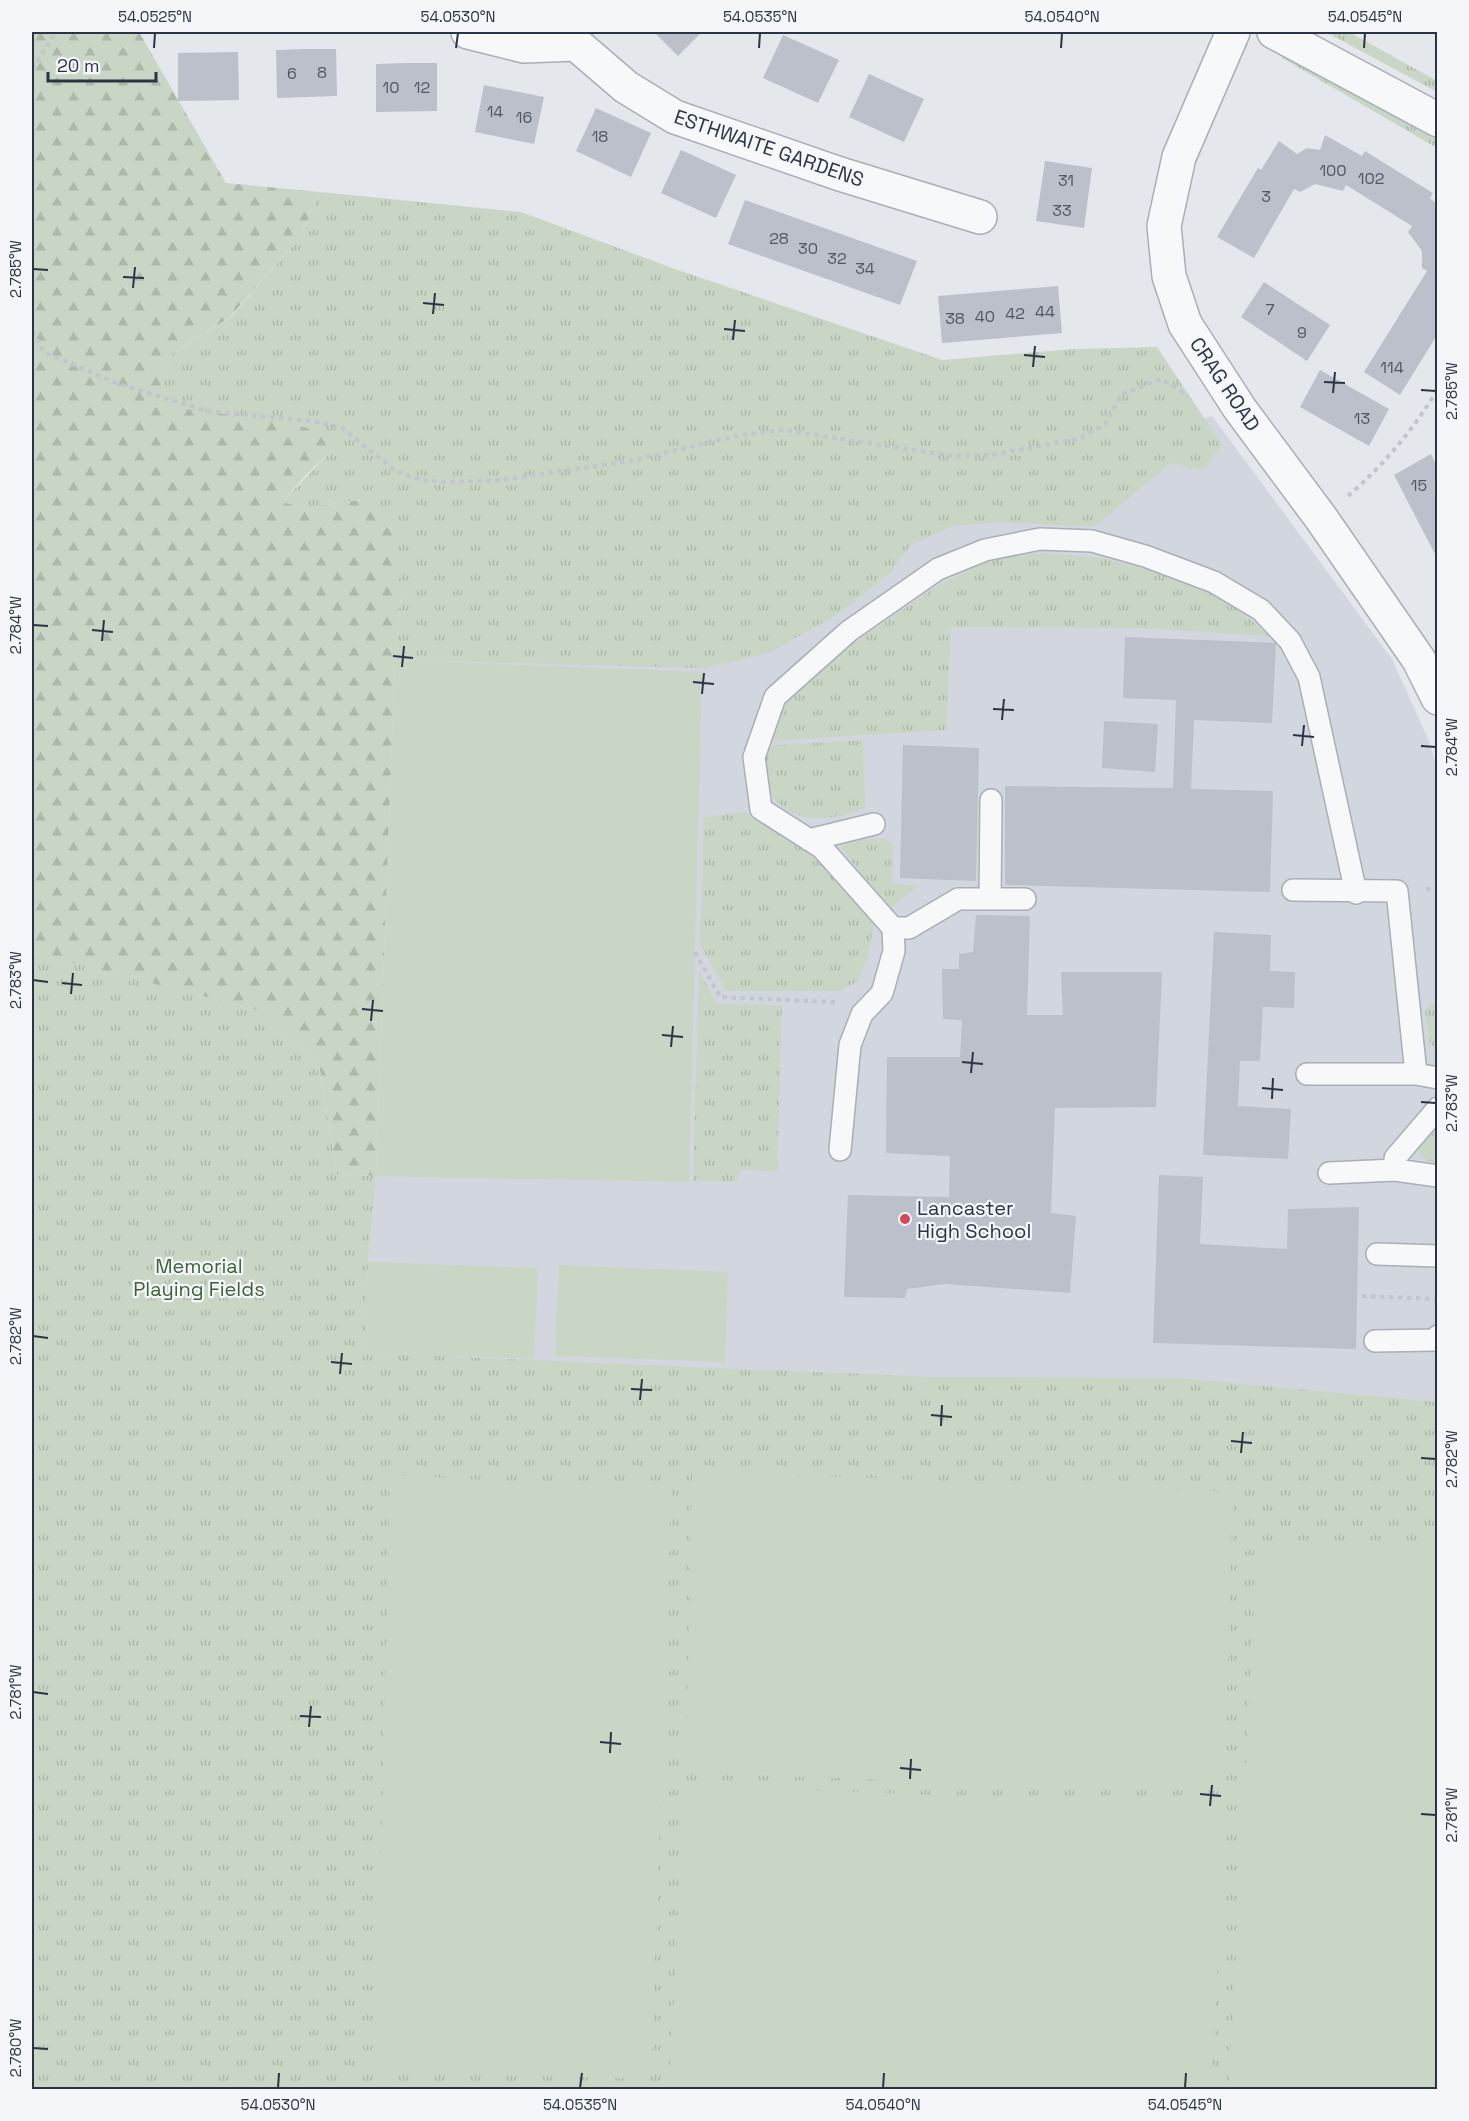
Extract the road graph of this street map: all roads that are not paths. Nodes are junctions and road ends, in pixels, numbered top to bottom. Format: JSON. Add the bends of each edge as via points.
{"nodes":[{"id":1,"x":468,"y":32,"type":"edge"},
{"id":2,"x":1233,"y":32,"type":"edge"},
{"id":3,"x":1274,"y":32,"type":"edge"},
{"id":4,"x":585,"y":38,"type":"edge"},
{"id":5,"x":1437,"y":120,"type":"edge"},
{"id":6,"x":980,"y":217,"type":"dead end"},
{"id":7,"x":1437,"y":698,"type":"edge"},
{"id":8,"x":991,"y":800,"type":"dead end"},
{"id":9,"x":874,"y":825,"type":"dead end"},
{"id":10,"x":809,"y":840,"type":"junction"},
{"id":11,"x":1293,"y":890,"type":"dead end"},
{"id":12,"x":1356,"y":893,"type":"junction"},
{"id":13,"x":990,"y":899,"type":"junction"},
{"id":14,"x":1025,"y":899,"type":"dead end"},
{"id":15,"x":893,"y":928,"type":"junction"},
{"id":16,"x":1307,"y":1074,"type":"dead end"},
{"id":17,"x":1416,"y":1074,"type":"junction"},
{"id":18,"x":1437,"y":1078,"type":"edge"},
{"id":19,"x":1437,"y":1108,"type":"edge"},
{"id":20,"x":840,"y":1150,"type":"dead end"},
{"id":21,"x":1395,"y":1170,"type":"junction"},
{"id":22,"x":1329,"y":1173,"type":"dead end"},
{"id":23,"x":1437,"y":1176,"type":"edge"},
{"id":24,"x":1377,"y":1254,"type":"dead end"},
{"id":25,"x":1437,"y":1256,"type":"edge"},
{"id":26,"x":1437,"y":1336,"type":"edge"},
{"id":27,"x":1375,"y":1341,"type":"dead end"}],
"edges":[{"from":1,"to":4,"type":"street","name":"ESTHWAITE GARDENS","via":[[524,46]]},
{"from":2,"to":7,"type":"street","name":"CRAG ROAD","via":[[1179,157],[1164,226],[1169,276],[1185,324],[1240,409],[1419,660]]},
{"from":3,"to":5,"type":"street"},
{"from":4,"to":6,"type":"street","name":"ESTHWAITE GARDENS","via":[[626,87],[675,117]]},
{"from":8,"to":13,"type":"lane"},
{"from":9,"to":10,"type":"lane"},
{"from":10,"to":12,"type":"lane","via":[[761,809],[754,757],[774,697],[849,631],[938,568],[985,549],[1040,539],[1092,541],[1214,582],[1261,610],[1290,641],[1308,677]]},
{"from":10,"to":15,"type":"lane","via":[[822,848]]},
{"from":11,"to":12,"type":"lane"},
{"from":12,"to":17,"type":"lane","via":[[1397,891]]},
{"from":13,"to":14,"type":"lane"},
{"from":13,"to":15,"type":"lane","via":[[958,899],[909,928]]},
{"from":15,"to":20,"type":"lane","via":[[894,951],[882,993],[862,1014],[850,1045]]},
{"from":16,"to":17,"type":"lane"},
{"from":17,"to":18,"type":"lane"},
{"from":19,"to":21,"type":"lane","via":[[1395,1158]]},
{"from":21,"to":22,"type":"lane"},
{"from":21,"to":23,"type":"lane"},
{"from":24,"to":25,"type":"lane"},
{"from":26,"to":27,"type":"lane","via":[[1436,1340]]}]}
